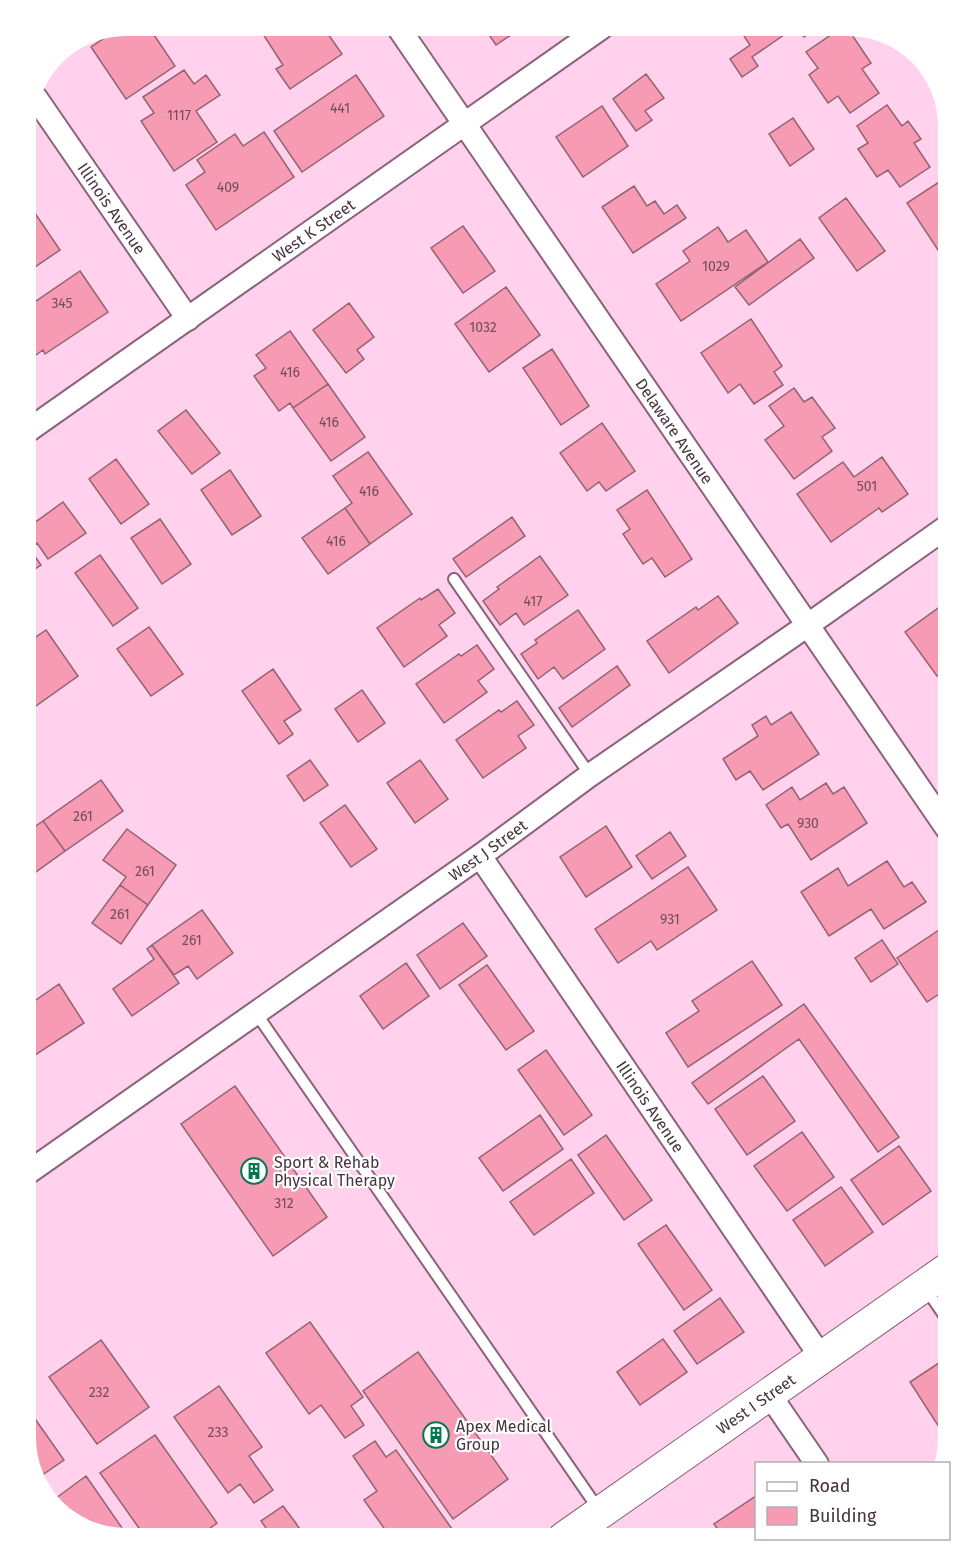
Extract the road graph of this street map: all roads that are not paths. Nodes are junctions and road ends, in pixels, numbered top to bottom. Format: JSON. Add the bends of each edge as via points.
{"nodes":[{"id":1,"x":404,"y":36,"type":"edge"},
{"id":2,"x":590,"y":36,"type":"edge"},
{"id":3,"x":39,"y":103,"type":"edge"},
{"id":4,"x":464,"y":124,"type":"junction"},
{"id":5,"x":188,"y":319,"type":"junction"},
{"id":6,"x":36,"y":425,"type":"edge"},
{"id":7,"x":938,"y":533,"type":"edge"},
{"id":8,"x":454,"y":579,"type":"dead end"},
{"id":9,"x":808,"y":625,"type":"junction"},
{"id":10,"x":590,"y":775,"type":"junction"},
{"id":11,"x":938,"y":815,"type":"edge"},
{"id":12,"x":480,"y":856,"type":"junction"},
{"id":13,"x":256,"y":1013,"type":"junction"},
{"id":14,"x":36,"y":1166,"type":"edge"},
{"id":15,"x":936,"y":1278,"type":"edge"},
{"id":16,"x":821,"y":1357,"type":"junction"},
{"id":17,"x":769,"y":1394,"type":"junction"},
{"id":18,"x":816,"y":1462,"type":"edge"},
{"id":19,"x":601,"y":1512,"type":"junction"},
{"id":20,"x":578,"y":1528,"type":"edge"}],
"edges":[{"from":1,"to":4,"type":"street","name":"Delaware Avenue"},
{"from":2,"to":4,"type":"street","name":"West K Street"},
{"from":3,"to":5,"type":"street","name":"Illinois Avenue"},
{"from":4,"to":5,"type":"street","name":"West K Street"},
{"from":4,"to":9,"type":"street","name":"Delaware Avenue"},
{"from":5,"to":6,"type":"street","name":"West K Street"},
{"from":7,"to":9,"type":"street","name":"West J Street"},
{"from":8,"to":10,"type":"lane"},
{"from":9,"to":10,"type":"street","name":"West J Street"},
{"from":9,"to":11,"type":"street","name":"Delaware Avenue"},
{"from":10,"to":12,"type":"street","name":"West J Street"},
{"from":12,"to":13,"type":"street","name":"West J Street"},
{"from":12,"to":16,"type":"street","name":"Illinois Avenue"},
{"from":13,"to":14,"type":"street","name":"West J Street"},
{"from":13,"to":19,"type":"lane"},
{"from":15,"to":16,"type":"street","name":"West I Street"},
{"from":16,"to":17,"type":"street","name":"West I Street"},
{"from":17,"to":18,"type":"street"},
{"from":17,"to":19,"type":"street","name":"West I Street"},
{"from":19,"to":20,"type":"street","name":"West I Street"}]}
